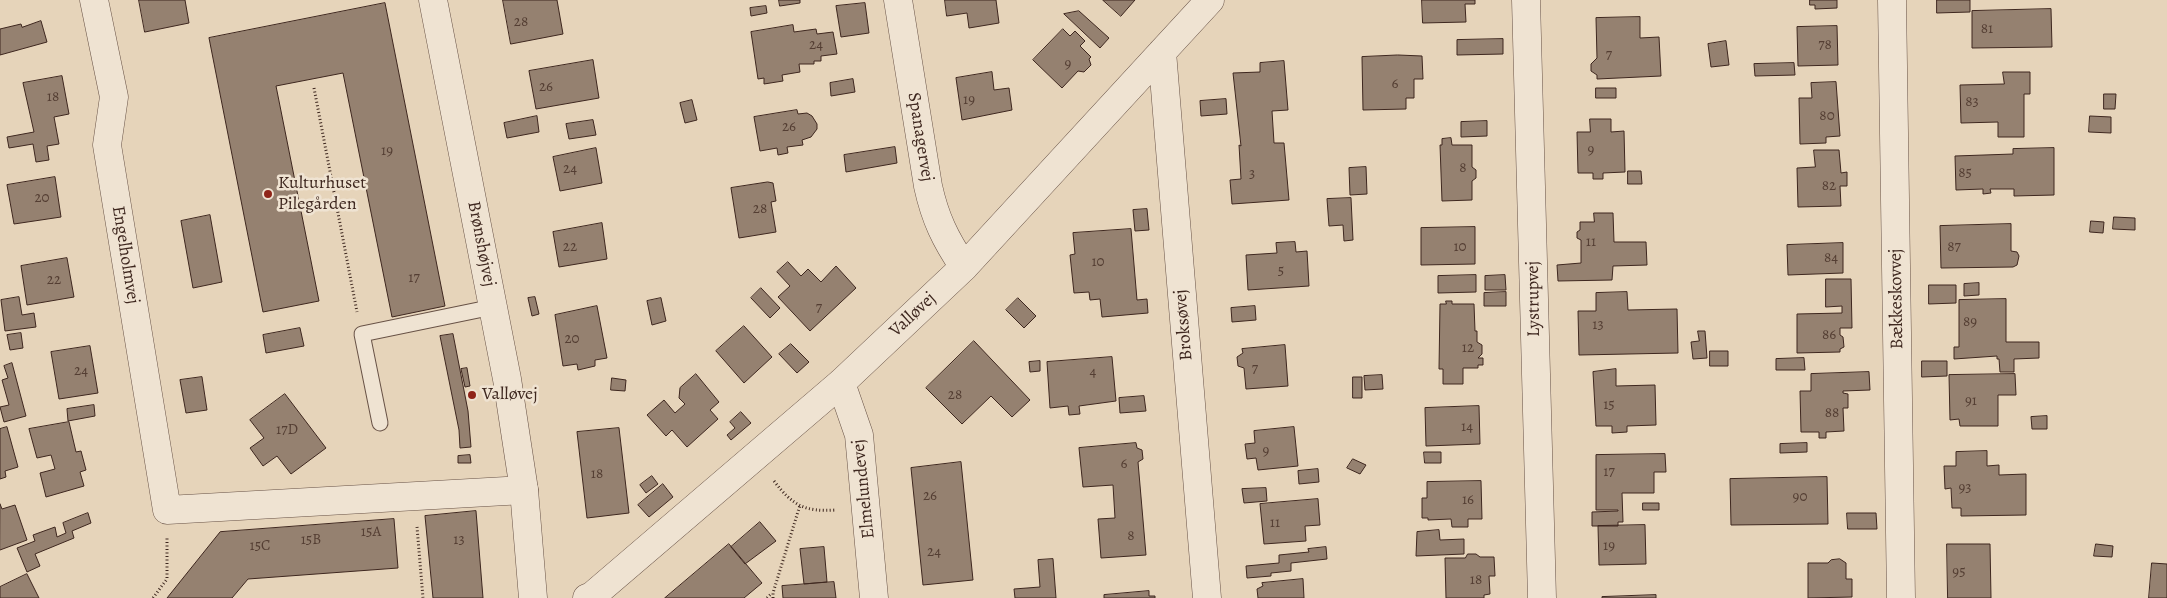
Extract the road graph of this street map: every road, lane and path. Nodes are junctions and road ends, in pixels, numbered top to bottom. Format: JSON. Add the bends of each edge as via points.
{"nodes":[{"id":1,"x":94,"y":0,"type":"edge"},
{"id":2,"x":433,"y":0,"type":"edge"},
{"id":3,"x":898,"y":0,"type":"edge"},
{"id":4,"x":1210,"y":0,"type":"edge"},
{"id":5,"x":1526,"y":0,"type":"edge"},
{"id":6,"x":1892,"y":0,"type":"edge"},
{"id":7,"x":1162,"y":52,"type":"junction"},
{"id":8,"x":314,"y":88,"type":"dead end"},
{"id":9,"x":964,"y":267,"type":"junction"},
{"id":10,"x":493,"y":307,"type":"junction"},
{"id":11,"x":362,"y":334,"type":"junction"},
{"id":12,"x":841,"y":383,"type":"junction"},
{"id":13,"x":380,"y":423,"type":"dead end"},
{"id":14,"x":755,"y":456,"type":"junction"},
{"id":15,"x":524,"y":490,"type":"junction"},
{"id":16,"x":415,"y":496,"type":"junction"},
{"id":17,"x":800,"y":505,"type":"junction"},
{"id":18,"x":866,"y":509,"type":"junction"},
{"id":19,"x":168,"y":510,"type":"junction"},
{"id":20,"x":772,"y":593,"type":"junction"},
{"id":21,"x":153,"y":598,"type":"edge"},
{"id":22,"x":423,"y":598,"type":"edge"},
{"id":23,"x":533,"y":598,"type":"edge"},
{"id":24,"x":587,"y":598,"type":"edge"},
{"id":25,"x":767,"y":598,"type":"edge"},
{"id":26,"x":773,"y":598,"type":"edge"},
{"id":27,"x":874,"y":598,"type":"edge"},
{"id":28,"x":1207,"y":598,"type":"edge"},
{"id":29,"x":1542,"y":598,"type":"edge"},
{"id":30,"x":1901,"y":598,"type":"edge"}],
"edges":[{"from":1,"to":19,"type":"street","name":"Engelholmvej","via":[[114,97],[107,145]]},
{"from":2,"to":10,"type":"street","name":"Brønshøjvej"},
{"from":3,"to":9,"type":"street","name":"Spanagervej","via":[[934,213],[946,241]]},
{"from":4,"to":7,"type":"street","name":"Valløvej"},
{"from":5,"to":29,"type":"street","name":"Lystrupvej"},
{"from":6,"to":30,"type":"street","name":"Bækkeskovvej"},
{"from":7,"to":9,"type":"street","name":"Valløvej"},
{"from":7,"to":28,"type":"street","name":"Broksøvej"},
{"from":8,"to":11,"type":"path"},
{"from":9,"to":12,"type":"street","name":"Valløvej"},
{"from":10,"to":11,"type":"lane"},
{"from":10,"to":15,"type":"street","name":"Brønshøjvej"},
{"from":11,"to":13,"type":"lane"},
{"from":12,"to":14,"type":"street","name":"Valløvej"},
{"from":12,"to":18,"type":"street","name":"Elmelundevej","via":[[859,435]]},
{"from":14,"to":17,"type":"path","via":[[786,498]]},
{"from":14,"to":24,"type":"street","name":"Valløvej"},
{"from":15,"to":16,"type":"street"},
{"from":15,"to":23,"type":"street","name":"Brønshøjvej"},
{"from":16,"to":19,"type":"street"},
{"from":16,"to":22,"type":"path"},
{"from":17,"to":18,"type":"path","via":[[813,511]]},
{"from":17,"to":20,"type":"path"},
{"from":18,"to":27,"type":"street","name":"Elmelundevej"},
{"from":19,"to":21,"type":"path","via":[[168,579]]},
{"from":20,"to":25,"type":"path"},
{"from":20,"to":26,"type":"path"}]}
